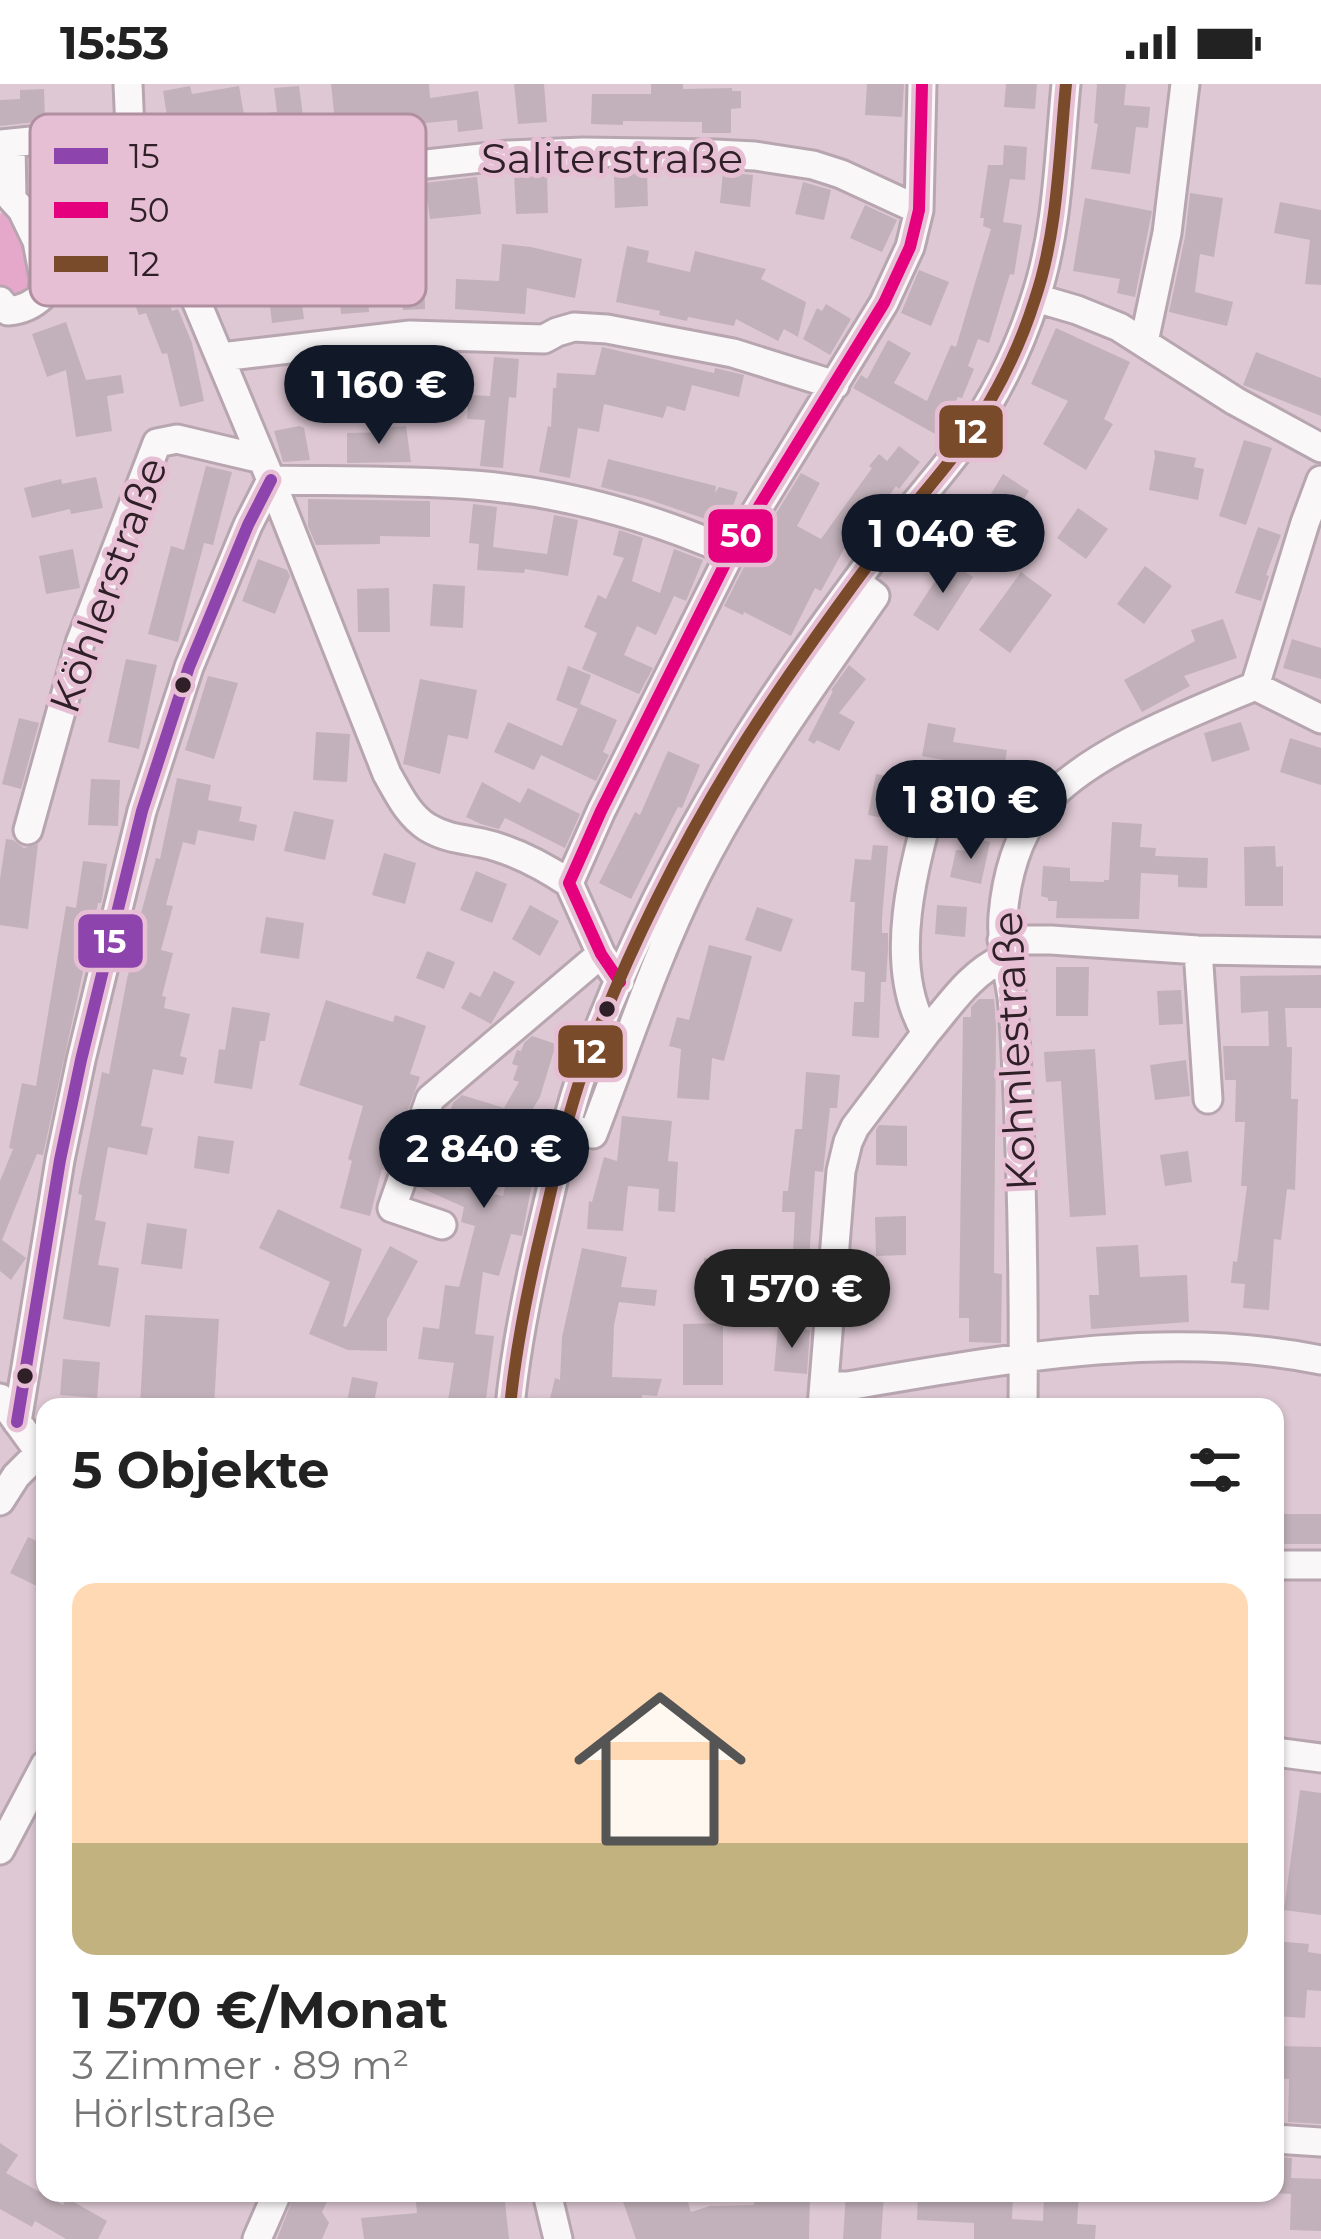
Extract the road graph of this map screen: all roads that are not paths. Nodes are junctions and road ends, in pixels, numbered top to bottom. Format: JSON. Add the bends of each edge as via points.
{"nodes":[{"id":1,"x":128,"y":84,"type":"edge"},
{"id":2,"x":922,"y":84,"type":"edge"},
{"id":3,"x":1066,"y":84,"type":"edge"},
{"id":4,"x":1186,"y":84,"type":"edge"},
{"id":5,"x":129,"y":114,"type":"edge"},
{"id":6,"x":5,"y":144,"type":"edge"},
{"id":7,"x":426,"y":162,"type":"edge"},
{"id":8,"x":6,"y":207,"type":"edge"},
{"id":9,"x":919,"y":210,"type":"junction"},
{"id":10,"x":30,"y":227,"type":"edge"},
{"id":11,"x":1036,"y":298,"type":"junction"},
{"id":12,"x":0,"y":301,"type":"edge"},
{"id":13,"x":30,"y":305,"type":"edge"},
{"id":14,"x":198,"y":306,"type":"edge"},
{"id":15,"x":1144,"y":342,"type":"junction"},
{"id":16,"x":221,"y":358,"type":"junction"},
{"id":17,"x":835,"y":385,"type":"junction"},
{"id":18,"x":1321,"y":448,"type":"edge"},
{"id":19,"x":267,"y":469,"type":"junction"},
{"id":20,"x":1321,"y":481,"type":"edge"},
{"id":21,"x":1313,"y":526,"type":"edge"},
{"id":22,"x":731,"y":552,"type":"junction"},
{"id":23,"x":856,"y":581,"type":"junction"},
{"id":24,"x":1255,"y":686,"type":"junction"},
{"id":25,"x":1321,"y":719,"type":"edge"},
{"id":26,"x":938,"y":781,"type":"dead end"},
{"id":27,"x":28,"y":830,"type":"dead end"},
{"id":28,"x":569,"y":883,"type":"junction"},
{"id":29,"x":1003,"y":949,"type":"junction"},
{"id":30,"x":1198,"y":950,"type":"junction"},
{"id":31,"x":1321,"y":952,"type":"edge"},
{"id":32,"x":601,"y":954,"type":"junction"},
{"id":33,"x":620,"y":982,"type":"junction"},
{"id":34,"x":926,"y":1033,"type":"junction"},
{"id":35,"x":1208,"y":1099,"type":"dead end"},
{"id":36,"x":566,"y":1128,"type":"junction"},
{"id":37,"x":442,"y":1225,"type":"dead end"},
{"id":38,"x":1024,"y":1356,"type":"junction"},
{"id":39,"x":1321,"y":1360,"type":"edge"},
{"id":40,"x":823,"y":1396,"type":"edge"},
{"id":41,"x":0,"y":1398,"type":"edge"},
{"id":42,"x":510,"y":1398,"type":"edge"},
{"id":43,"x":1023,"y":1398,"type":"edge"},
{"id":44,"x":16,"y":1422,"type":"junction"},
{"id":45,"x":36,"y":1448,"type":"edge"},
{"id":46,"x":36,"y":1461,"type":"edge"},
{"id":47,"x":0,"y":1501,"type":"edge"},
{"id":48,"x":1284,"y":1565,"type":"edge"},
{"id":49,"x":1321,"y":1565,"type":"edge"},
{"id":50,"x":1284,"y":1753,"type":"edge"},
{"id":51,"x":1321,"y":1758,"type":"edge"},
{"id":52,"x":36,"y":1782,"type":"edge"},
{"id":53,"x":0,"y":1850,"type":"edge"},
{"id":54,"x":1284,"y":2140,"type":"edge"},
{"id":55,"x":1321,"y":2142,"type":"edge"},
{"id":56,"x":273,"y":2202,"type":"edge"},
{"id":57,"x":549,"y":2202,"type":"edge"},
{"id":58,"x":557,"y":2238,"type":"edge"},
{"id":59,"x":257,"y":2239,"type":"edge"}],
"edges":[{"from":1,"to":5,"type":"street"},
{"from":2,"to":9,"type":"street"},
{"from":3,"to":11,"type":"street"},
{"from":4,"to":15,"type":"street"},
{"from":6,"to":8,"type":"street"},
{"from":7,"to":9,"type":"street","name":"Saliterstraße","via":[[583,152],[788,160],[842,174]]},
{"from":8,"to":10,"type":"street","via":[[22,210]]},
{"from":9,"to":17,"type":"street","via":[[884,303]]},
{"from":11,"to":15,"type":"street"},
{"from":11,"to":23,"type":"street","via":[[981,416]]},
{"from":12,"to":13,"type":"street","via":[[8,311]]},
{"from":14,"to":16,"type":"street"},
{"from":15,"to":18,"type":"street"},
{"from":16,"to":17,"type":"street","via":[[410,335],[544,339],[588,327],[734,353]]},
{"from":16,"to":19,"type":"street"},
{"from":17,"to":22,"type":"street"},
{"from":19,"to":22,"type":"street","via":[[572,499]]},
{"from":19,"to":27,"type":"street","name":"Köhlerstraße","via":[[177,439],[158,442],[80,643]]},
{"from":19,"to":28,"type":"street","via":[[406,807],[450,838],[512,852]]},
{"from":19,"to":44,"type":"street","via":[[142,812],[60,1160]]},
{"from":20,"to":21,"type":"street"},
{"from":21,"to":24,"type":"street"},
{"from":22,"to":28,"type":"street"},
{"from":23,"to":33,"type":"street","via":[[711,798]]},
{"from":23,"to":36,"type":"street","via":[[875,596],[761,764],[694,881],[593,1134]]},
{"from":24,"to":25,"type":"street"},
{"from":24,"to":29,"type":"street","name":"Kohnlestraße","via":[[1096,762],[1043,805],[1012,866]]},
{"from":26,"to":34,"type":"street","via":[[907,919],[912,1000]]},
{"from":28,"to":32,"type":"street"},
{"from":29,"to":30,"type":"street","via":[[1051,940]]},
{"from":29,"to":34,"type":"street"},
{"from":29,"to":38,"type":"street","name":"Kohnlestraße","via":[[1019,1120]]},
{"from":30,"to":31,"type":"street"},
{"from":30,"to":35,"type":"street"},
{"from":32,"to":33,"type":"street"},
{"from":32,"to":37,"type":"street","via":[[428,1102],[392,1208]]},
{"from":33,"to":36,"type":"street"},
{"from":34,"to":40,"type":"street","via":[[848,1142]]},
{"from":36,"to":42,"type":"street"},
{"from":38,"to":39,"type":"street","via":[[1184,1348]]},
{"from":38,"to":40,"type":"street"},
{"from":38,"to":43,"type":"street","name":"Kohnlestraße"},
{"from":41,"to":44,"type":"street"},
{"from":44,"to":45,"type":"street"},
{"from":46,"to":47,"type":"street"},
{"from":48,"to":49,"type":"street"},
{"from":50,"to":51,"type":"street"},
{"from":52,"to":53,"type":"street"},
{"from":54,"to":55,"type":"street"},
{"from":56,"to":59,"type":"street"},
{"from":57,"to":58,"type":"street"}]}
